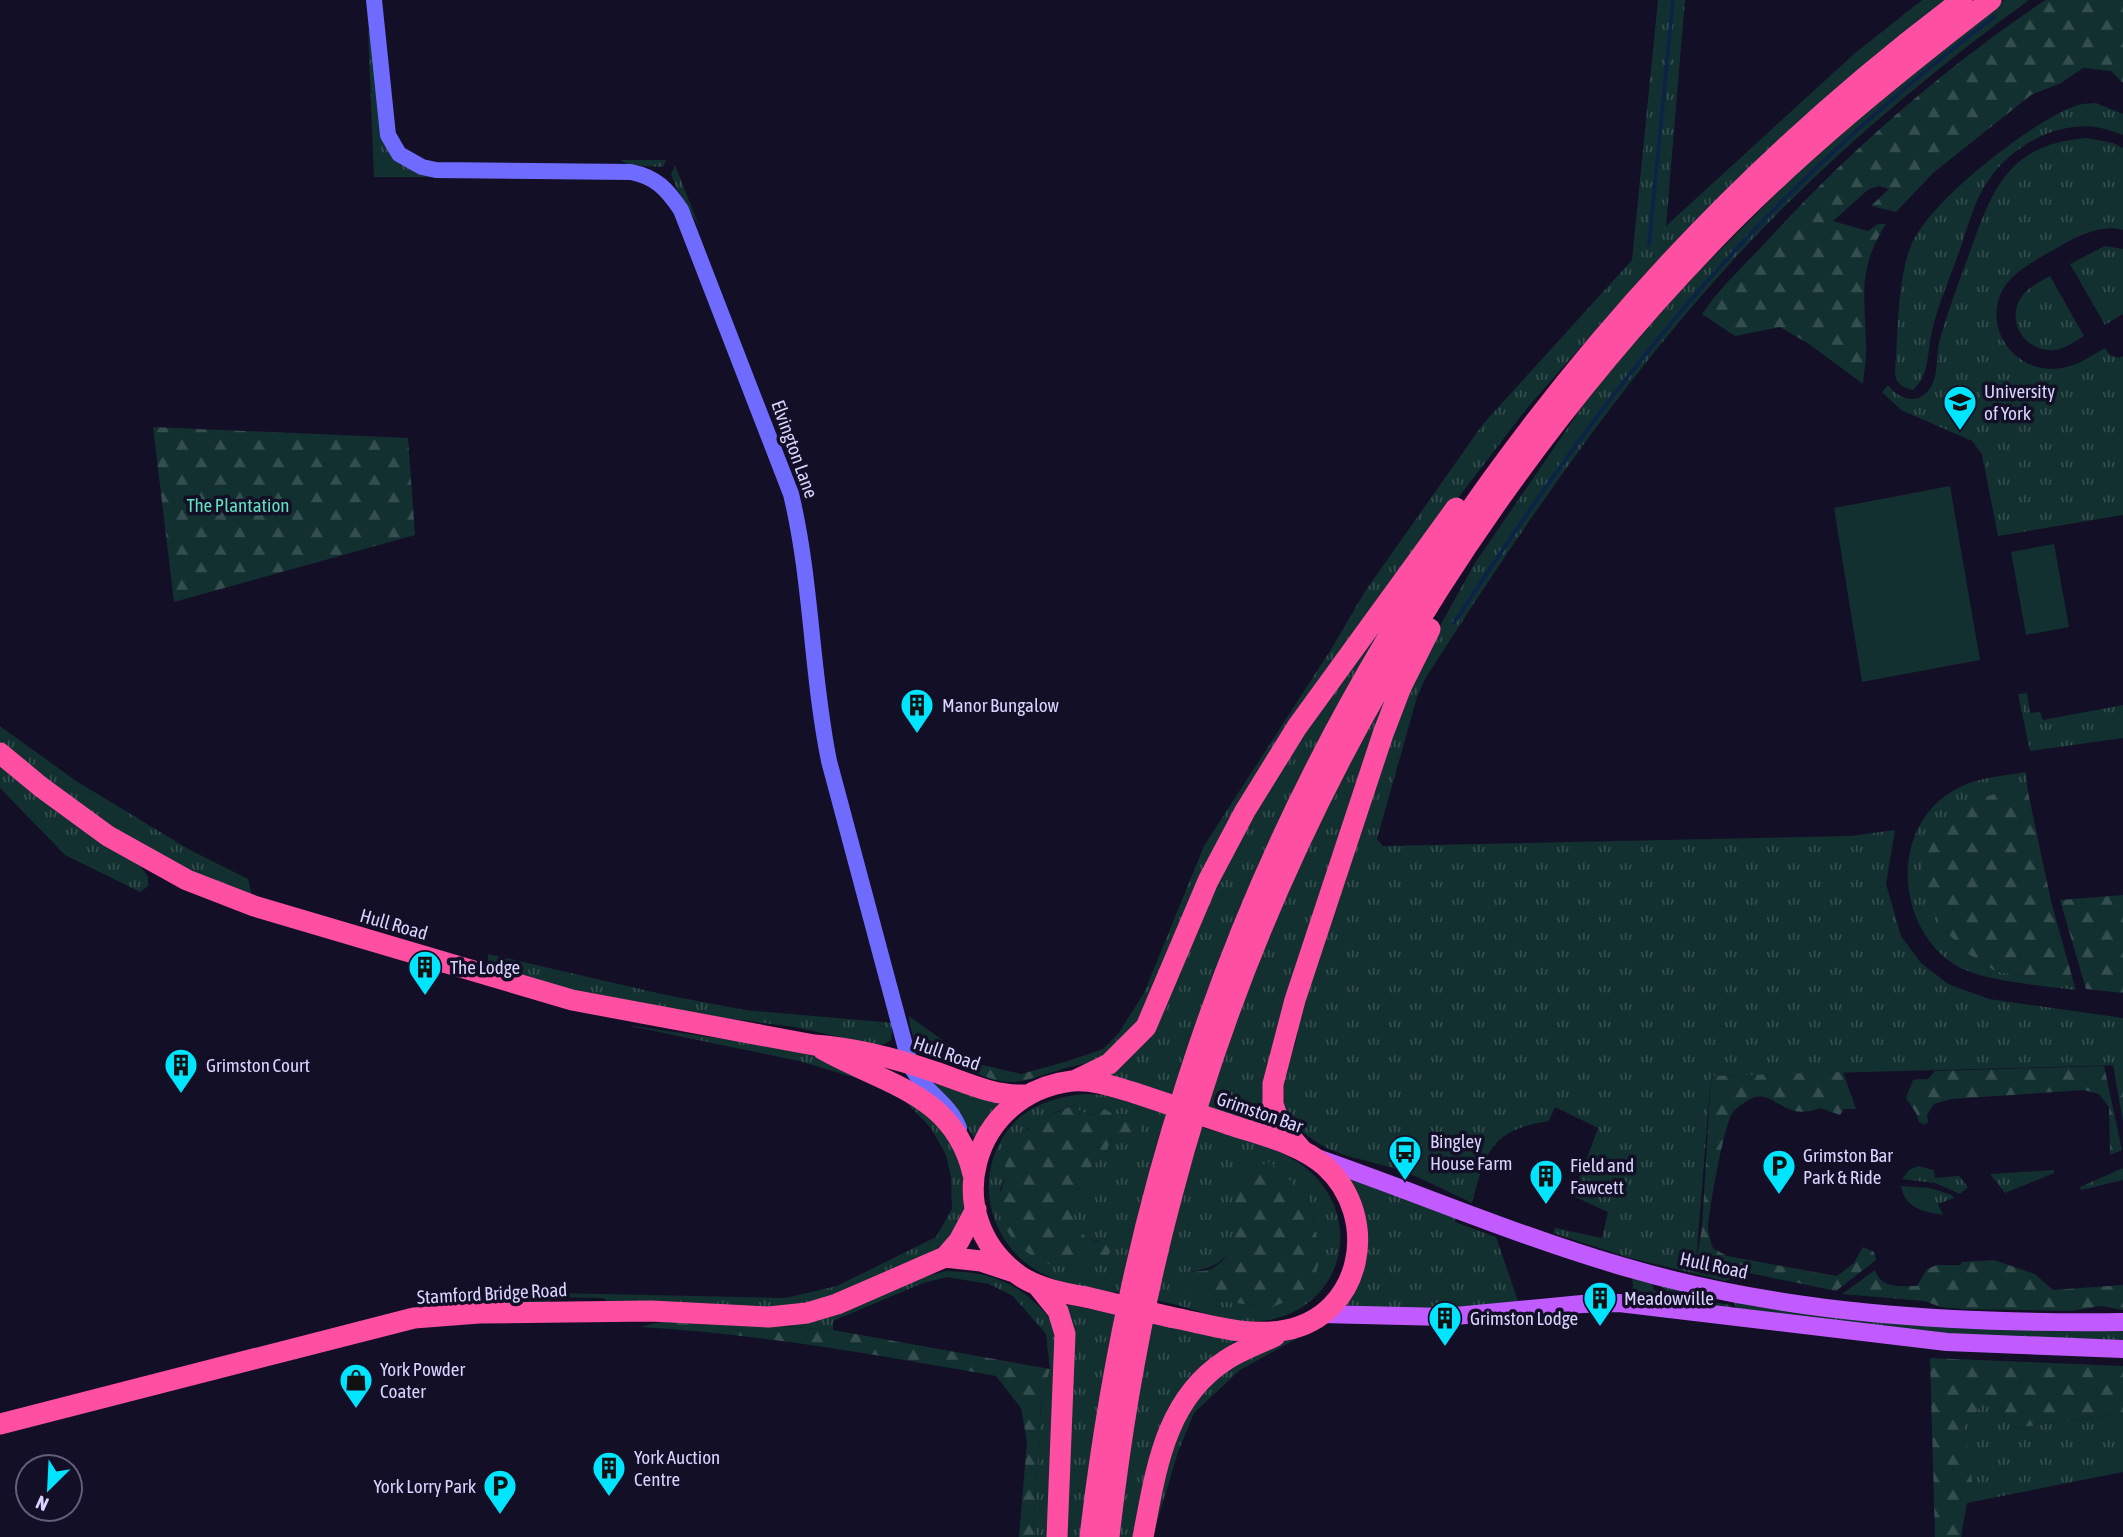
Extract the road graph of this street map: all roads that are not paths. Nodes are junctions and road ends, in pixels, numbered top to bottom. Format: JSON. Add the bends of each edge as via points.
{"nodes":[{"id":1,"x":374,"y":0,"type":"edge"},
{"id":2,"x":1962,"y":0,"type":"edge"},
{"id":3,"x":1991,"y":0,"type":"edge"},
{"id":4,"x":1519,"y":440,"type":"junction"},
{"id":5,"x":1460,"y":557,"type":"junction"},
{"id":6,"x":0,"y":753,"type":"edge"},
{"id":7,"x":814,"y":1045,"type":"junction"},
{"id":8,"x":911,"y":1064,"type":"junction"},
{"id":9,"x":1074,"y":1081,"type":"junction"},
{"id":10,"x":1024,"y":1095,"type":"junction"},
{"id":11,"x":964,"y":1144,"type":"junction"},
{"id":12,"x":1308,"y":1154,"type":"junction"},
{"id":13,"x":975,"y":1179,"type":"junction"},
{"id":14,"x":976,"y":1209,"type":"junction"},
{"id":15,"x":945,"y":1257,"type":"junction"},
{"id":16,"x":1027,"y":1279,"type":"junction"},
{"id":17,"x":1321,"y":1314,"type":"junction"},
{"id":18,"x":2123,"y":1322,"type":"edge"},
{"id":19,"x":1289,"y":1330,"type":"junction"},
{"id":20,"x":2123,"y":1349,"type":"edge"},
{"id":21,"x":0,"y":1423,"type":"edge"},
{"id":22,"x":1057,"y":1537,"type":"edge"},
{"id":23,"x":1090,"y":1537,"type":"edge"},
{"id":24,"x":1109,"y":1537,"type":"edge"},
{"id":25,"x":1143,"y":1537,"type":"edge"}],
"edges":[{"from":1,"to":8,"type":"main road","name":"Elvington Lane","via":[[384,121],[392,144],[410,162],[456,171],[643,174],[662,184],[681,210],[791,494],[829,761]]},
{"from":2,"to":4,"type":"highway","via":[[1807,126],[1750,180],[1660,272]]},
{"from":3,"to":5,"type":"highway","via":[[1822,136],[1717,237],[1618,345],[1517,474]]},
{"from":4,"to":9,"type":"highway","via":[[1481,475],[1297,727],[1244,811],[1208,881],[1146,1027],[1109,1064]]},
{"from":4,"to":23,"type":"highway","via":[[1407,607],[1325,749],[1219,989],[1187,1081],[1139,1250],[1111,1388]]},
{"from":5,"to":12,"type":"highway","via":[[1445,601],[1419,647],[1383,734],[1278,1064],[1273,1104],[1283,1128]]},
{"from":5,"to":24,"type":"highway","via":[[1384,679],[1340,762],[1278,892],[1203,1088],[1156,1256],[1126,1403]]},
{"from":6,"to":7,"type":"highway","name":"Hull Road","via":[[108,836],[187,880],[254,906],[572,1000]]},
{"from":7,"to":8,"type":"highway","name":"Hull Road","via":[[845,1047]]},
{"from":7,"to":11,"type":"highway","name":"Hull Road","via":[[928,1102],[949,1121]]},
{"from":8,"to":10,"type":"highway","name":"Hull Road","via":[[994,1093]]},
{"from":8,"to":11,"type":"main road","name":"Elvington Lane","via":[[918,1078],[951,1111]]},
{"from":9,"to":10,"type":"highway","name":"Grimston Bar"},
{"from":9,"to":12,"type":"highway","name":"Grimston Bar","bridge":true,"via":[[1135,1093]]},
{"from":10,"to":13,"type":"highway","name":"Grimston Bar","via":[[990,1130]]},
{"from":11,"to":13,"type":"highway","name":"Hull Road"},
{"from":12,"to":17,"type":"highway","name":"Grimston Bar","via":[[1335,1176],[1352,1202],[1360,1236],[1349,1280]]},
{"from":12,"to":18,"type":"main road","name":"Hull Road","via":[[1558,1246],[1726,1293],[1941,1319]]},
{"from":13,"to":14,"type":"highway","name":"Grimston Bar"},
{"from":14,"to":15,"type":"highway"},
{"from":14,"to":16,"type":"highway","name":"Grimston Bar","via":[[985,1238],[999,1257]]},
{"from":15,"to":16,"type":"highway","name":"Stamford Bridge Road","via":[[981,1261]]},
{"from":15,"to":21,"type":"highway","name":"Stamford Bridge Road","via":[[837,1304],[797,1314],[769,1317],[651,1311],[415,1318]]},
{"from":16,"to":19,"type":"highway","name":"Grimston Bar","bridge":true,"via":[[1051,1290],[1250,1333]]},
{"from":16,"to":22,"type":"highway","via":[[1058,1311],[1065,1334]]},
{"from":17,"to":19,"type":"highway","name":"Grimston Bar"},
{"from":17,"to":20,"type":"main road","via":[[1445,1317],[1619,1303],[1947,1342]]},
{"from":19,"to":25,"type":"highway","via":[[1226,1359],[1185,1399],[1161,1450]]}]}
